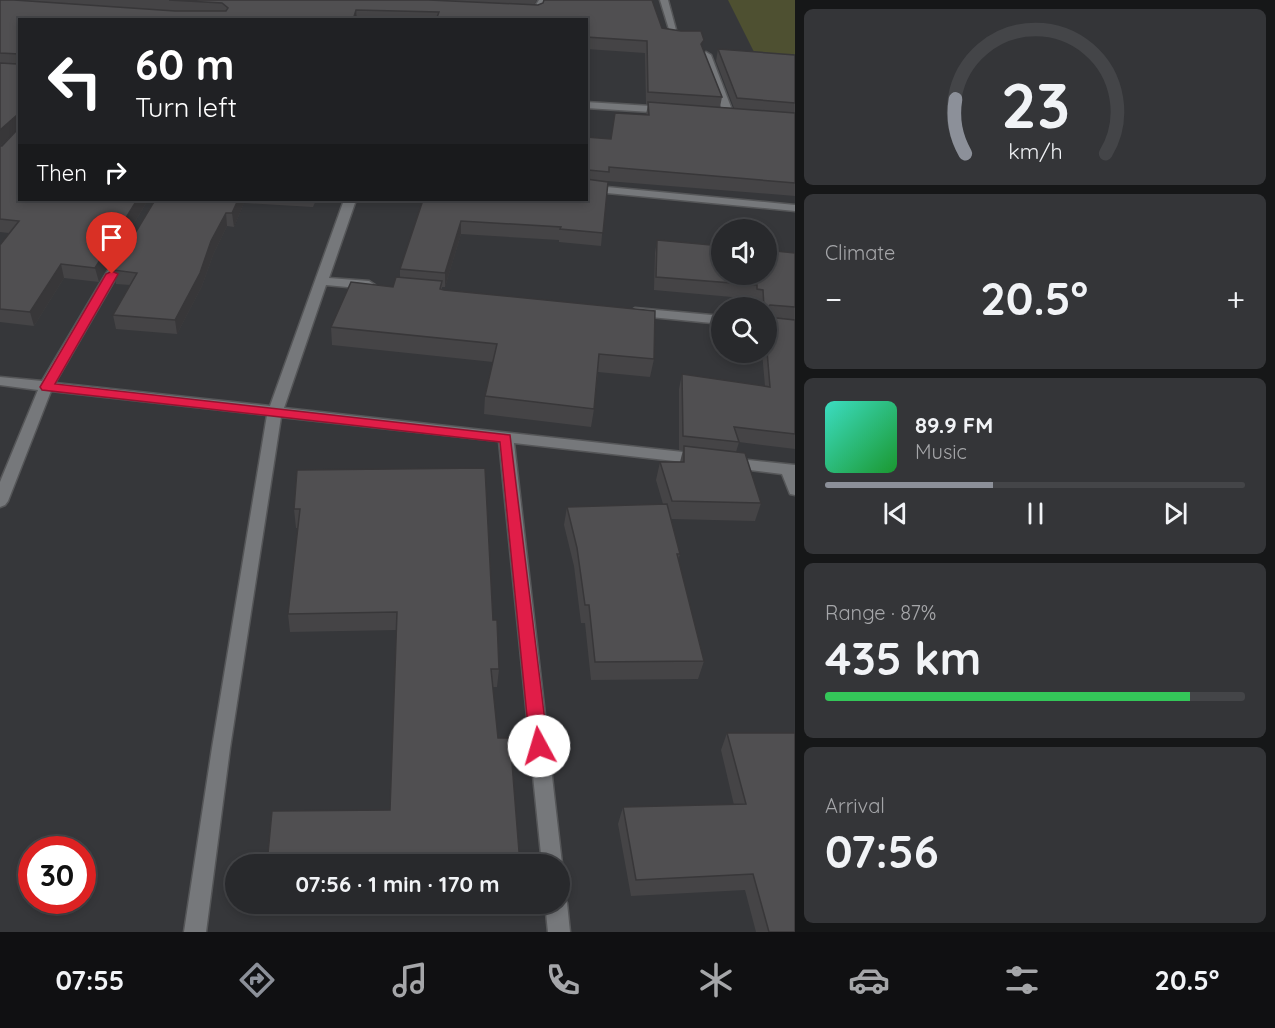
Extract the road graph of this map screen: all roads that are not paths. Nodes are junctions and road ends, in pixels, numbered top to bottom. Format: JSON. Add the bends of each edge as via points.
{"nodes":[{"id":1,"x":543,"y":0,"type":"edge"},
{"id":2,"x":664,"y":0,"type":"edge"},
{"id":3,"x":514,"y":10,"type":"edge"},
{"id":4,"x":676,"y":39,"type":"edge"},
{"id":5,"x":706,"y":55,"type":"edge"},
{"id":6,"x":588,"y":105,"type":"edge"},
{"id":7,"x":682,"y":111,"type":"edge"},
{"id":8,"x":717,"y":114,"type":"edge"},
{"id":9,"x":588,"y":188,"type":"edge"},
{"id":10,"x":350,"y":201,"type":"edge"},
{"id":11,"x":795,"y":207,"type":"edge"},
{"id":12,"x":133,"y":239,"type":"edge"},
{"id":13,"x":321,"y":281,"type":"junction"},
{"id":14,"x":380,"y":286,"type":"edge"},
{"id":15,"x":627,"y":311,"type":"edge"},
{"id":16,"x":711,"y":320,"type":"edge"},
{"id":17,"x":0,"y":381,"type":"edge"},
{"id":18,"x":46,"y":387,"type":"junction"},
{"id":19,"x":275,"y":412,"type":"junction"},
{"id":20,"x":506,"y":438,"type":"junction"},
{"id":21,"x":792,"y":469,"type":"edge"},
{"id":22,"x":795,"y":490,"type":"edge"},
{"id":23,"x":0,"y":501,"type":"edge"},
{"id":24,"x":551,"y":854,"type":"edge"},
{"id":25,"x":557,"y":914,"type":"edge"},
{"id":26,"x":195,"y":932,"type":"edge"},
{"id":27,"x":559,"y":932,"type":"edge"}],
"edges":[{"from":1,"to":3,"type":"street","via":[[537,10]]},
{"from":2,"to":4,"type":"street"},
{"from":5,"to":8,"type":"street","via":[[735,115]]},
{"from":6,"to":7,"type":"street"},
{"from":9,"to":11,"type":"street"},
{"from":10,"to":13,"type":"street"},
{"from":12,"to":18,"type":"street"},
{"from":13,"to":14,"type":"street"},
{"from":13,"to":19,"type":"street"},
{"from":15,"to":16,"type":"street"},
{"from":17,"to":18,"type":"street"},
{"from":18,"to":19,"type":"street"},
{"from":18,"to":23,"type":"street"},
{"from":19,"to":20,"type":"street"},
{"from":19,"to":26,"type":"street"},
{"from":20,"to":21,"type":"street"},
{"from":20,"to":24,"type":"street"},
{"from":21,"to":22,"type":"street"},
{"from":25,"to":27,"type":"street"}]}
